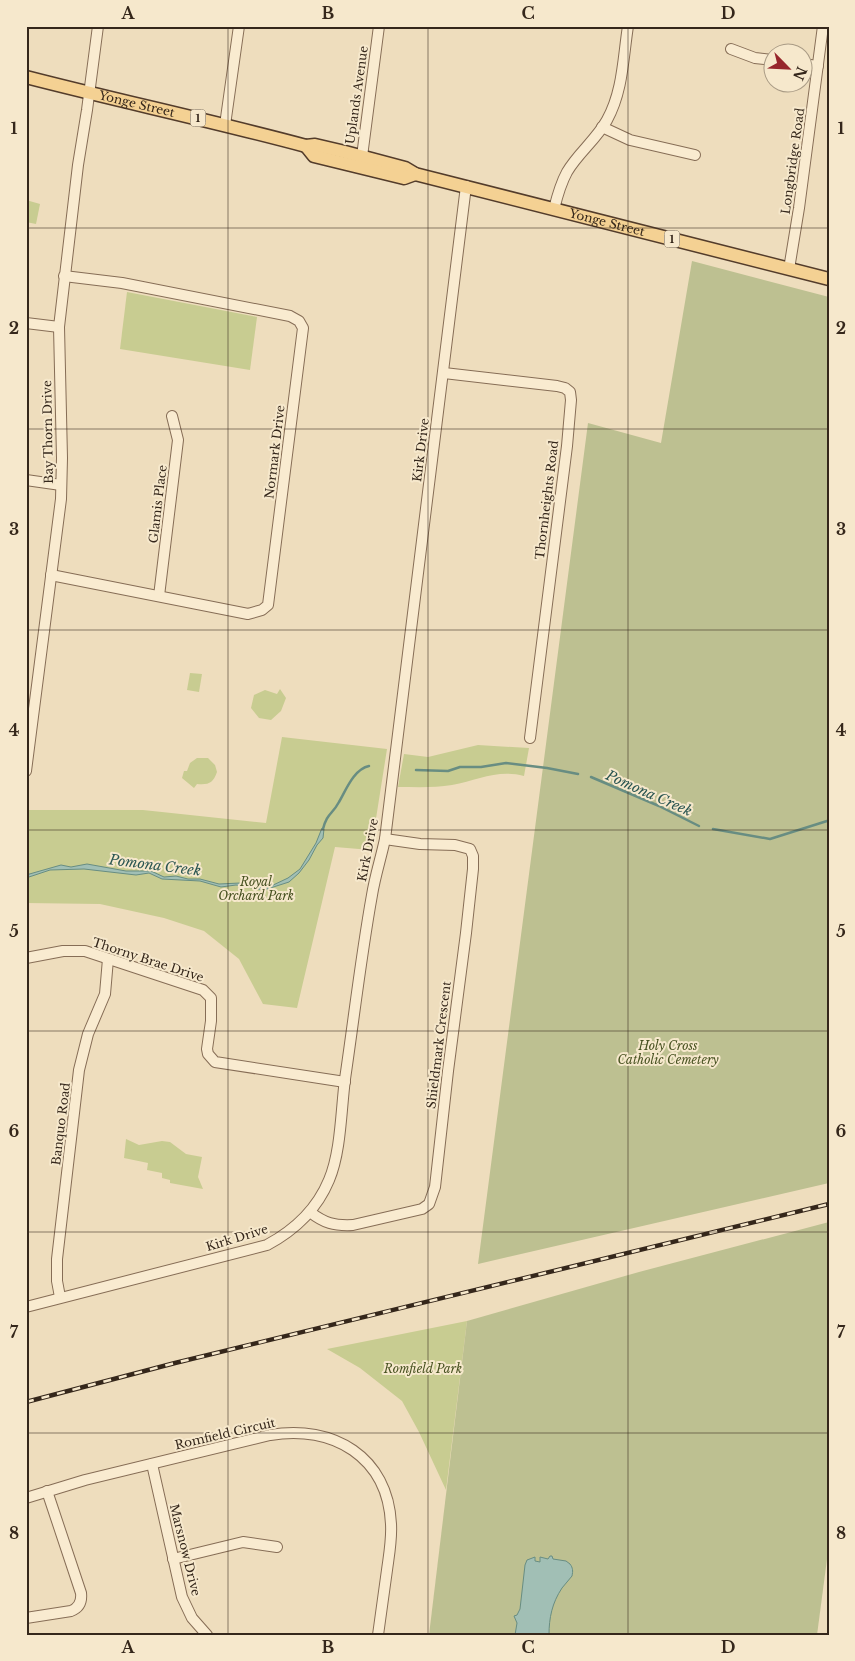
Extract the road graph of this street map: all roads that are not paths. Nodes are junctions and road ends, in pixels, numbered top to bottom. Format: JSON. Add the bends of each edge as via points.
{"nodes":[{"id":1,"x":98,"y":26,"type":"edge"},
{"id":2,"x":238,"y":26,"type":"edge"},
{"id":3,"x":379,"y":26,"type":"edge"},
{"id":4,"x":628,"y":26,"type":"edge"},
{"id":5,"x":823,"y":26,"type":"edge"},
{"id":6,"x":731,"y":49,"type":"dead end"},
{"id":7,"x":762,"y":59,"type":"edge"},
{"id":8,"x":812,"y":65,"type":"edge"},
{"id":9,"x":818,"y":66,"type":"junction"},
{"id":10,"x":26,"y":78,"type":"edge"},
{"id":11,"x":88,"y":94,"type":"junction"},
{"id":12,"x":226,"y":125,"type":"junction"},
{"id":13,"x":602,"y":127,"type":"junction"},
{"id":14,"x":695,"y":155,"type":"dead end"},
{"id":15,"x":361,"y":162,"type":"junction"},
{"id":16,"x":466,"y":186,"type":"junction"},
{"id":17,"x":554,"y":209,"type":"junction"},
{"id":18,"x":789,"y":269,"type":"junction"},
{"id":19,"x":64,"y":276,"type":"junction"},
{"id":20,"x":829,"y":279,"type":"edge"},
{"id":21,"x":26,"y":323,"type":"edge"},
{"id":22,"x":59,"y":327,"type":"junction"},
{"id":23,"x":444,"y":372,"type":"junction"},
{"id":24,"x":172,"y":416,"type":"dead end"},
{"id":25,"x":26,"y":480,"type":"edge"},
{"id":26,"x":61,"y":485,"type":"junction"},
{"id":27,"x":51,"y":575,"type":"junction"},
{"id":28,"x":159,"y":596,"type":"junction"},
{"id":29,"x":530,"y":738,"type":"dead end"},
{"id":30,"x":26,"y":771,"type":"edge"},
{"id":31,"x":385,"y":839,"type":"junction"},
{"id":32,"x":26,"y":958,"type":"edge"},
{"id":33,"x":108,"y":958,"type":"junction"},
{"id":34,"x":345,"y":1082,"type":"junction"},
{"id":35,"x":310,"y":1212,"type":"junction"},
{"id":36,"x":60,"y":1297,"type":"junction"},
{"id":37,"x":26,"y":1307,"type":"edge"},
{"id":38,"x":152,"y":1464,"type":"junction"},
{"id":39,"x":47,"y":1491,"type":"junction"},
{"id":40,"x":26,"y":1498,"type":"edge"},
{"id":41,"x":277,"y":1547,"type":"dead end"},
{"id":42,"x":173,"y":1559,"type":"junction"},
{"id":43,"x":26,"y":1618,"type":"edge"},
{"id":44,"x":207,"y":1635,"type":"edge"},
{"id":45,"x":378,"y":1635,"type":"edge"}],
"edges":[{"from":1,"to":11,"type":"street","name":"Bay Thorn Drive"},
{"from":2,"to":12,"type":"street"},
{"from":3,"to":15,"type":"street","name":"Uplands Avenue"},
{"from":4,"to":13,"type":"street","via":[[619,92]]},
{"from":5,"to":9,"type":"street","name":"Longbridge Road"},
{"from":6,"to":7,"type":"street"},
{"from":8,"to":9,"type":"street"},
{"from":9,"to":18,"type":"street","name":"Longbridge Road"},
{"from":10,"to":11,"type":"main road","name":"Yonge Street","number":"1"},
{"from":11,"to":12,"type":"main road","name":"Yonge Street","number":"1"},
{"from":11,"to":19,"type":"street","name":"Bay Thorn Drive"},
{"from":12,"to":15,"type":"main road","name":"Yonge Street","number":"1","via":[[306,146],[314,156]]},
{"from":13,"to":14,"type":"street","via":[[630,140]]},
{"from":13,"to":17,"type":"street","via":[[567,172]]},
{"from":15,"to":16,"type":"main road","name":"Yonge Street","number":"1","via":[[404,178],[415,174]]},
{"from":16,"to":17,"type":"main road","name":"Yonge Street","number":"1"},
{"from":16,"to":23,"type":"street","name":"Kirk Drive"},
{"from":17,"to":18,"type":"main road","name":"Yonge Street","number":"1"},
{"from":18,"to":20,"type":"main road","name":"Yonge Street","number":"1"},
{"from":19,"to":22,"type":"street","name":"Bay Thorn Drive"},
{"from":19,"to":28,"type":"street","name":"Normark Drive","via":[[122,283],[290,316],[303,328],[268,605],[248,614]]},
{"from":21,"to":22,"type":"street"},
{"from":22,"to":26,"type":"street","name":"Bay Thorn Drive"},
{"from":23,"to":29,"type":"street","name":"Thornheights Road","via":[[557,386],[570,392],[567,446]]},
{"from":23,"to":31,"type":"street","name":"Kirk Drive"},
{"from":24,"to":28,"type":"street","name":"Glamis Place","via":[[178,440]]},
{"from":25,"to":26,"type":"street"},
{"from":26,"to":27,"type":"street","name":"Bay Thorn Drive"},
{"from":27,"to":28,"type":"street","name":"Normark Drive"},
{"from":27,"to":30,"type":"street","name":"Bay Thorn Drive"},
{"from":31,"to":34,"type":"street","name":"Kirk Drive","via":[[372,894]]},
{"from":31,"to":35,"type":"street","name":"Shieldmark Crescent","via":[[464,846],[473,856],[435,1188],[429,1204],[422,1209],[353,1225],[321,1221]]},
{"from":32,"to":33,"type":"street","name":"Thorny Brae Drive","via":[[63,951],[85,951]]},
{"from":33,"to":34,"type":"street","name":"Thorny Brae Drive","via":[[209,994],[212,1004],[207,1048],[215,1062]]},
{"from":33,"to":36,"type":"street","name":"Banquo Road","via":[[105,994],[88,1034],[79,1070],[56,1259]]},
{"from":34,"to":35,"type":"street","name":"Kirk Drive","via":[[336,1159],[324,1191]]},
{"from":35,"to":36,"type":"street","name":"Kirk Drive","via":[[292,1229],[267,1244]]},
{"from":36,"to":37,"type":"street","name":"Kirk Drive"},
{"from":38,"to":39,"type":"street","name":"Romfield Circuit"},
{"from":38,"to":42,"type":"street","name":"Marsnow Drive"},
{"from":38,"to":45,"type":"street","name":"Romfield Circuit","via":[[283,1433],[317,1434],[352,1448],[377,1476],[390,1511],[391,1540]]},
{"from":39,"to":40,"type":"street","name":"Romfield Circuit"},
{"from":39,"to":43,"type":"street","via":[[81,1600],[71,1611]]},
{"from":41,"to":42,"type":"street","via":[[242,1542]]},
{"from":42,"to":44,"type":"street","name":"Marsnow Drive","via":[[182,1597],[192,1618]]}]}
